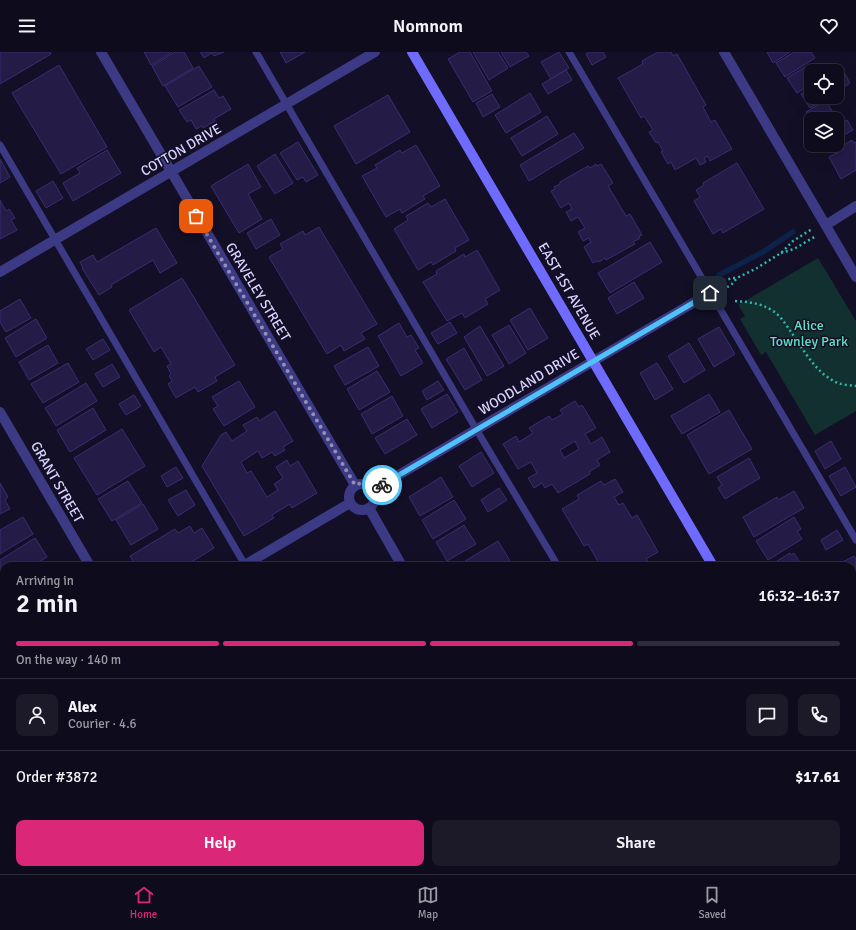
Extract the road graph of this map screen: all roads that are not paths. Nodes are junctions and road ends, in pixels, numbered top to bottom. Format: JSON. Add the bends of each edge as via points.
{"nodes":[{"id":1,"x":101,"y":52,"type":"edge"},
{"id":2,"x":256,"y":52,"type":"edge"},
{"id":3,"x":375,"y":52,"type":"edge"},
{"id":4,"x":412,"y":52,"type":"edge"},
{"id":5,"x":569,"y":52,"type":"edge"},
{"id":6,"x":724,"y":52,"type":"edge"},
{"id":7,"x":287,"y":104,"type":"junction"},
{"id":8,"x":0,"y":145,"type":"edge"},
{"id":9,"x":171,"y":172,"type":"junction"},
{"id":10,"x":856,"y":206,"type":"edge"},
{"id":11,"x":826,"y":225,"type":"junction"},
{"id":12,"x":56,"y":240,"type":"junction"},
{"id":13,"x":0,"y":272,"type":"edge"},
{"id":14,"x":856,"y":277,"type":"edge"},
{"id":15,"x":710,"y":293,"type":"junction"},
{"id":16,"x":593,"y":360,"type":"junction"},
{"id":17,"x":0,"y":412,"type":"edge"},
{"id":18,"x":476,"y":429,"type":"junction"},
{"id":19,"x":355,"y":485,"type":"junction"},
{"id":20,"x":373,"y":490,"type":"junction"},
{"id":21,"x":350,"y":503,"type":"junction"},
{"id":22,"x":369,"y":508,"type":"junction"},
{"id":23,"x":856,"y":540,"type":"edge"},
{"id":24,"x":88,"y":562,"type":"edge"},
{"id":25,"x":242,"y":562,"type":"edge"},
{"id":26,"x":251,"y":562,"type":"edge"},
{"id":27,"x":400,"y":562,"type":"edge"},
{"id":28,"x":556,"y":562,"type":"edge"},
{"id":29,"x":711,"y":562,"type":"edge"}],
"edges":[{"from":1,"to":9,"type":"street","name":"GRAVELEY STREET"},
{"from":2,"to":7,"type":"lane"},
{"from":3,"to":7,"type":"street","name":"COTTON DRIVE"},
{"from":4,"to":16,"type":"main road","name":"EAST 1ST AVENUE"},
{"from":5,"to":15,"type":"lane"},
{"from":6,"to":11,"type":"street"},
{"from":7,"to":9,"type":"street","name":"COTTON DRIVE"},
{"from":7,"to":18,"type":"lane"},
{"from":8,"to":12,"type":"lane"},
{"from":9,"to":12,"type":"street","name":"COTTON DRIVE"},
{"from":9,"to":19,"type":"street","name":"GRAVELEY STREET"},
{"from":10,"to":11,"type":"street"},
{"from":11,"to":14,"type":"street"},
{"from":12,"to":13,"type":"street","name":"COTTON DRIVE"},
{"from":12,"to":25,"type":"lane"},
{"from":15,"to":16,"type":"street","name":"WOODLAND DRIVE"},
{"from":15,"to":23,"type":"lane"},
{"from":16,"to":18,"type":"street","name":"WOODLAND DRIVE"},
{"from":16,"to":29,"type":"main road","name":"EAST 1ST AVENUE"},
{"from":17,"to":24,"type":"street","name":"GRANT STREET"},
{"from":18,"to":20,"type":"street","name":"WOODLAND DRIVE"},
{"from":18,"to":28,"type":"lane"},
{"from":19,"to":20,"type":"street","via":[[365,484]]},
{"from":19,"to":21,"type":"street","via":[[348,493]]},
{"from":20,"to":22,"type":"street","via":[[375,500]]},
{"from":21,"to":22,"type":"street","via":[[358,510]]},
{"from":21,"to":26,"type":"street"},
{"from":22,"to":27,"type":"street"}]}
